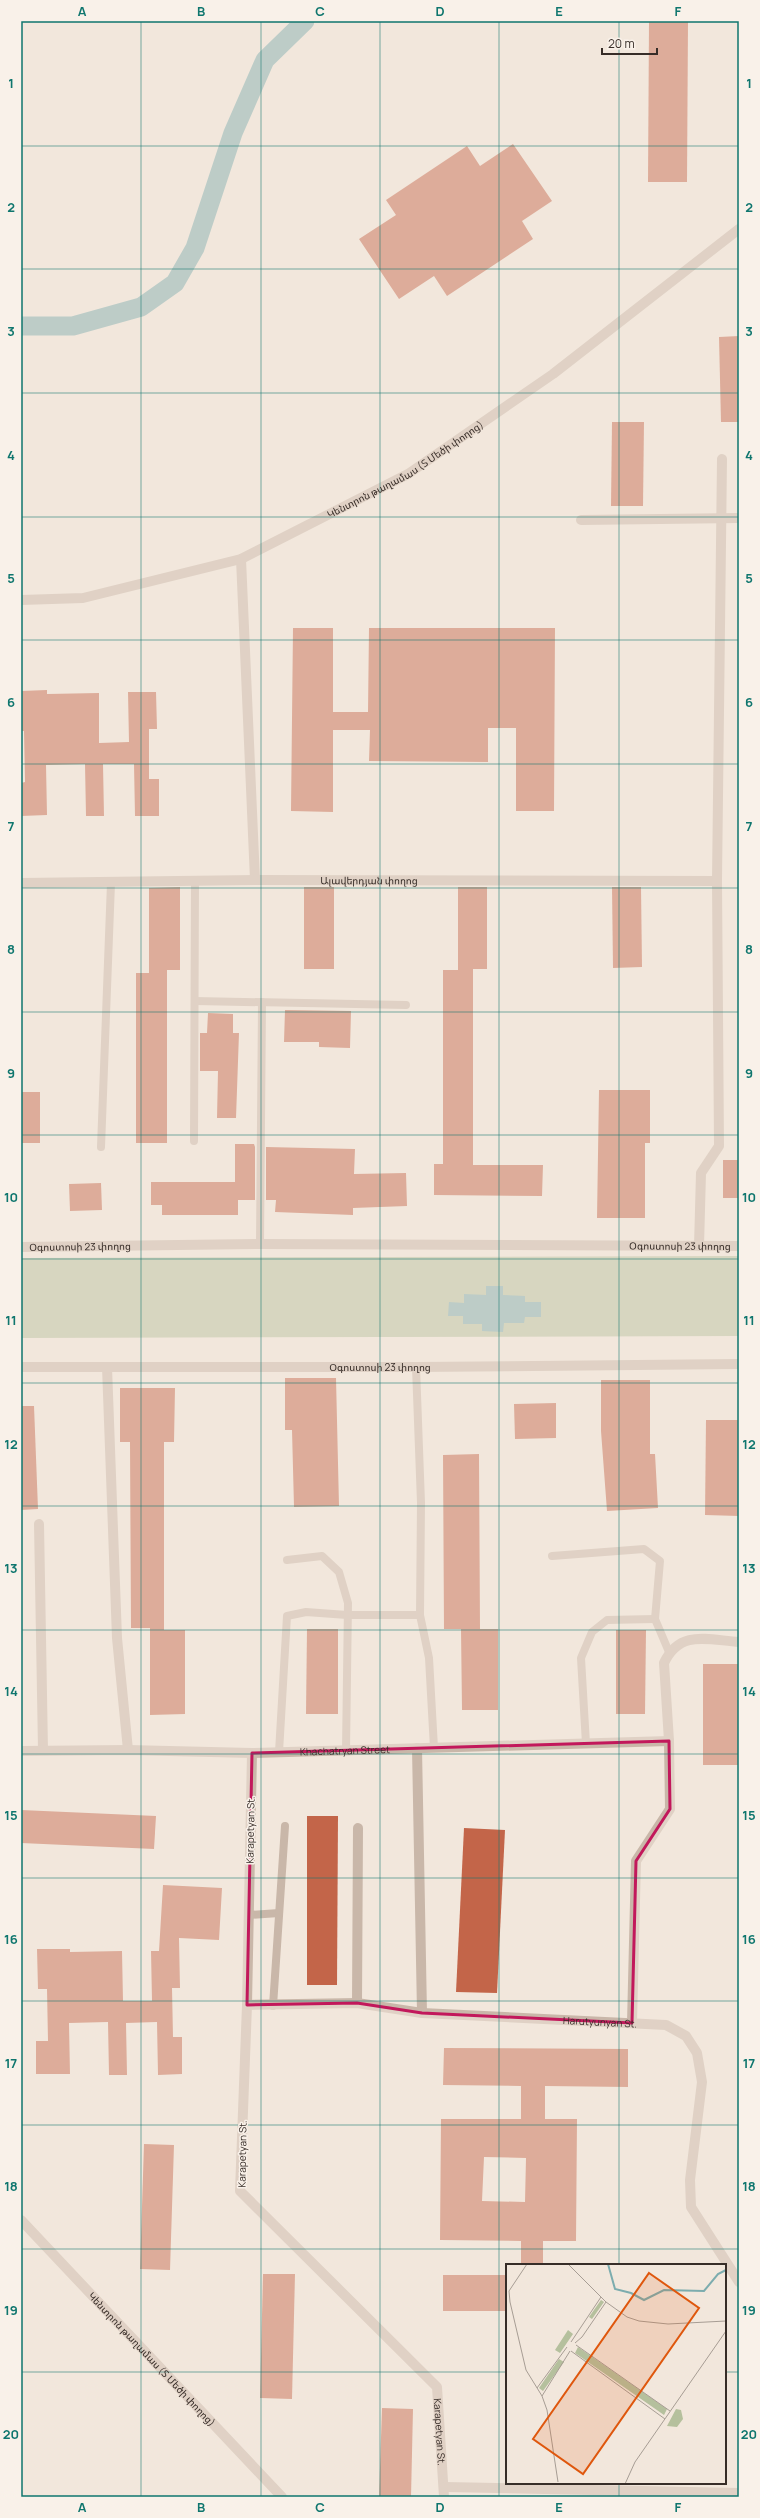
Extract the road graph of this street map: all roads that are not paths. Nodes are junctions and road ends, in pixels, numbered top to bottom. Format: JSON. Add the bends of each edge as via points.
{"nodes":[{"id":1,"x":739,"y":229,"type":"edge"},
{"id":2,"x":722,"y":459,"type":"dead end"},
{"id":3,"x":723,"y":518,"type":"junction"},
{"id":4,"x":739,"y":518,"type":"edge"},
{"id":5,"x":581,"y":520,"type":"dead end"},
{"id":6,"x":241,"y":559,"type":"junction"},
{"id":7,"x":21,"y":600,"type":"edge"},
{"id":8,"x":254,"y":880,"type":"junction"},
{"id":9,"x":195,"y":881,"type":"junction"},
{"id":10,"x":717,"y":881,"type":"junction"},
{"id":11,"x":21,"y":883,"type":"edge"},
{"id":12,"x":111,"y":883,"type":"junction"},
{"id":13,"x":195,"y":1001,"type":"junction"},
{"id":14,"x":262,"y":1002,"type":"junction"},
{"id":15,"x":406,"y":1005,"type":"dead end"},
{"id":16,"x":194,"y":1141,"type":"dead end"},
{"id":17,"x":101,"y":1146,"type":"dead end"},
{"id":18,"x":260,"y":1244,"type":"junction"},
{"id":19,"x":700,"y":1246,"type":"junction"},
{"id":20,"x":739,"y":1246,"type":"edge"},
{"id":21,"x":21,"y":1247,"type":"edge"},
{"id":22,"x":739,"y":1364,"type":"edge"},
{"id":23,"x":21,"y":1367,"type":"edge"},
{"id":24,"x":107,"y":1367,"type":"junction"},
{"id":25,"x":416,"y":1367,"type":"junction"},
{"id":26,"x":39,"y":1524,"type":"dead end"},
{"id":27,"x":552,"y":1556,"type":"dead end"},
{"id":28,"x":287,"y":1560,"type":"dead end"},
{"id":29,"x":348,"y":1615,"type":"junction"},
{"id":30,"x":420,"y":1615,"type":"junction"},
{"id":31,"x":655,"y":1619,"type":"junction"},
{"id":32,"x":739,"y":1642,"type":"edge"},
{"id":33,"x":669,"y":1652,"type":"junction"},
{"id":34,"x":669,"y":1742,"type":"junction"},
{"id":35,"x":586,"y":1744,"type":"junction"},
{"id":36,"x":417,"y":1748,"type":"junction"},
{"id":37,"x":434,"y":1748,"type":"junction"},
{"id":38,"x":43,"y":1750,"type":"junction"},
{"id":39,"x":128,"y":1750,"type":"junction"},
{"id":40,"x":346,"y":1750,"type":"junction"},
{"id":41,"x":21,"y":1751,"type":"edge"},
{"id":42,"x":279,"y":1752,"type":"junction"},
{"id":43,"x":252,"y":1753,"type":"junction"},
{"id":44,"x":285,"y":1826,"type":"dead end"},
{"id":45,"x":358,"y":1828,"type":"dead end"},
{"id":46,"x":279,"y":1913,"type":"junction"},
{"id":47,"x":249,"y":1915,"type":"junction"},
{"id":48,"x":357,"y":2003,"type":"junction"},
{"id":49,"x":247,"y":2005,"type":"junction"},
{"id":50,"x":273,"y":2006,"type":"junction"},
{"id":51,"x":422,"y":2013,"type":"junction"},
{"id":52,"x":632,"y":2023,"type":"junction"},
{"id":53,"x":21,"y":2220,"type":"edge"},
{"id":54,"x":739,"y":2282,"type":"edge"},
{"id":55,"x":445,"y":2492,"type":"edge"},
{"id":56,"x":739,"y":2493,"type":"edge"},
{"id":57,"x":282,"y":2497,"type":"edge"}],
"edges":[{"from":1,"to":6,"type":"street","name":"Կենտրոն թաղամաս (Տ Մեծի փողոց)","via":[[553,374],[408,474]]},
{"from":2,"to":3,"type":"street"},
{"from":3,"to":4,"type":"street"},
{"from":3,"to":5,"type":"street"},
{"from":3,"to":10,"type":"street"},
{"from":6,"to":7,"type":"street","name":"Կենտրոն թաղամաս (Տ Մեծի փողոց)","via":[[82,598]]},
{"from":6,"to":8,"type":"street"},
{"from":8,"to":9,"type":"street","name":"Ալավերդյան փողոց"},
{"from":8,"to":10,"type":"street","name":"Ալավերդյան փողոց"},
{"from":9,"to":12,"type":"street","name":"Ալավերդյան փողոց"},
{"from":9,"to":13,"type":"lane"},
{"from":10,"to":19,"type":"street","via":[[719,1146],[701,1173]]},
{"from":11,"to":12,"type":"street","name":"Ալավերդյան փողոց"},
{"from":12,"to":17,"type":"lane"},
{"from":13,"to":14,"type":"lane"},
{"from":13,"to":16,"type":"lane"},
{"from":14,"to":15,"type":"lane"},
{"from":14,"to":18,"type":"lane"},
{"from":18,"to":19,"type":"street","name":"Օգոստոսի 23 փողոց"},
{"from":18,"to":21,"type":"street","name":"Օգոստոսի 23 փողոց"},
{"from":19,"to":20,"type":"street","name":"Օգոստոսի 23 փողոց"},
{"from":22,"to":25,"type":"street","name":"Օգոստոսի 23 փողոց"},
{"from":23,"to":24,"type":"street","name":"Օգոստոսի 23 փողոց"},
{"from":24,"to":25,"type":"street","name":"Օգոստոսի 23 փողոց"},
{"from":24,"to":39,"type":"street","via":[[117,1638]]},
{"from":25,"to":30,"type":"lane","via":[[421,1503]]},
{"from":26,"to":38,"type":"street"},
{"from":27,"to":31,"type":"lane","via":[[644,1549],[660,1561]]},
{"from":28,"to":29,"type":"lane","via":[[322,1556],[340,1572],[348,1603]]},
{"from":29,"to":30,"type":"lane"},
{"from":29,"to":40,"type":"lane"},
{"from":29,"to":42,"type":"lane","via":[[306,1612],[287,1616]]},
{"from":30,"to":37,"type":"lane","via":[[429,1658]]},
{"from":31,"to":33,"type":"lane"},
{"from":31,"to":35,"type":"lane","via":[[607,1620],[592,1632],[581,1658]]},
{"from":32,"to":33,"type":"street","via":[[694,1638],[682,1641]]},
{"from":33,"to":34,"type":"street","via":[[664,1663]]},
{"from":34,"to":35,"type":"street","name":"Khachatryan Street"},
{"from":34,"to":52,"type":"street","via":[[670,1809],[636,1861]]},
{"from":35,"to":37,"type":"street","name":"Khachatryan Street"},
{"from":36,"to":37,"type":"street","name":"Khachatryan Street"},
{"from":36,"to":40,"type":"street","name":"Khachatryan Street"},
{"from":36,"to":51,"type":"street"},
{"from":38,"to":39,"type":"street","name":"Khachatryan Street"},
{"from":38,"to":41,"type":"street","name":"Khachatryan Street"},
{"from":39,"to":43,"type":"street","name":"Khachatryan Street"},
{"from":40,"to":42,"type":"street","name":"Khachatryan Street"},
{"from":42,"to":43,"type":"street","name":"Khachatryan Street"},
{"from":43,"to":47,"type":"street","name":"Karapetyan St."},
{"from":44,"to":46,"type":"lane"},
{"from":45,"to":48,"type":"street"},
{"from":46,"to":47,"type":"lane"},
{"from":46,"to":50,"type":"lane"},
{"from":47,"to":49,"type":"street","name":"Karapetyan St."},
{"from":48,"to":50,"type":"street","name":"Harutyunyan St."},
{"from":48,"to":51,"type":"street","name":"Harutyunyan St."},
{"from":49,"to":50,"type":"street","name":"Harutyunyan St."},
{"from":49,"to":55,"type":"street","name":"Karapetyan St.","via":[[240,2191],[437,2388]]},
{"from":51,"to":52,"type":"street","name":"Harutyunyan St."},
{"from":52,"to":54,"type":"street","name":"Harutyunyan St.","via":[[666,2025],[686,2036],[697,2053],[702,2082],[690,2180],[691,2207]]},
{"from":53,"to":57,"type":"street","name":"Կենտրոն թաղամաս (Տ Մեծի փողոց)"},
{"from":55,"to":56,"type":"street"}]}
